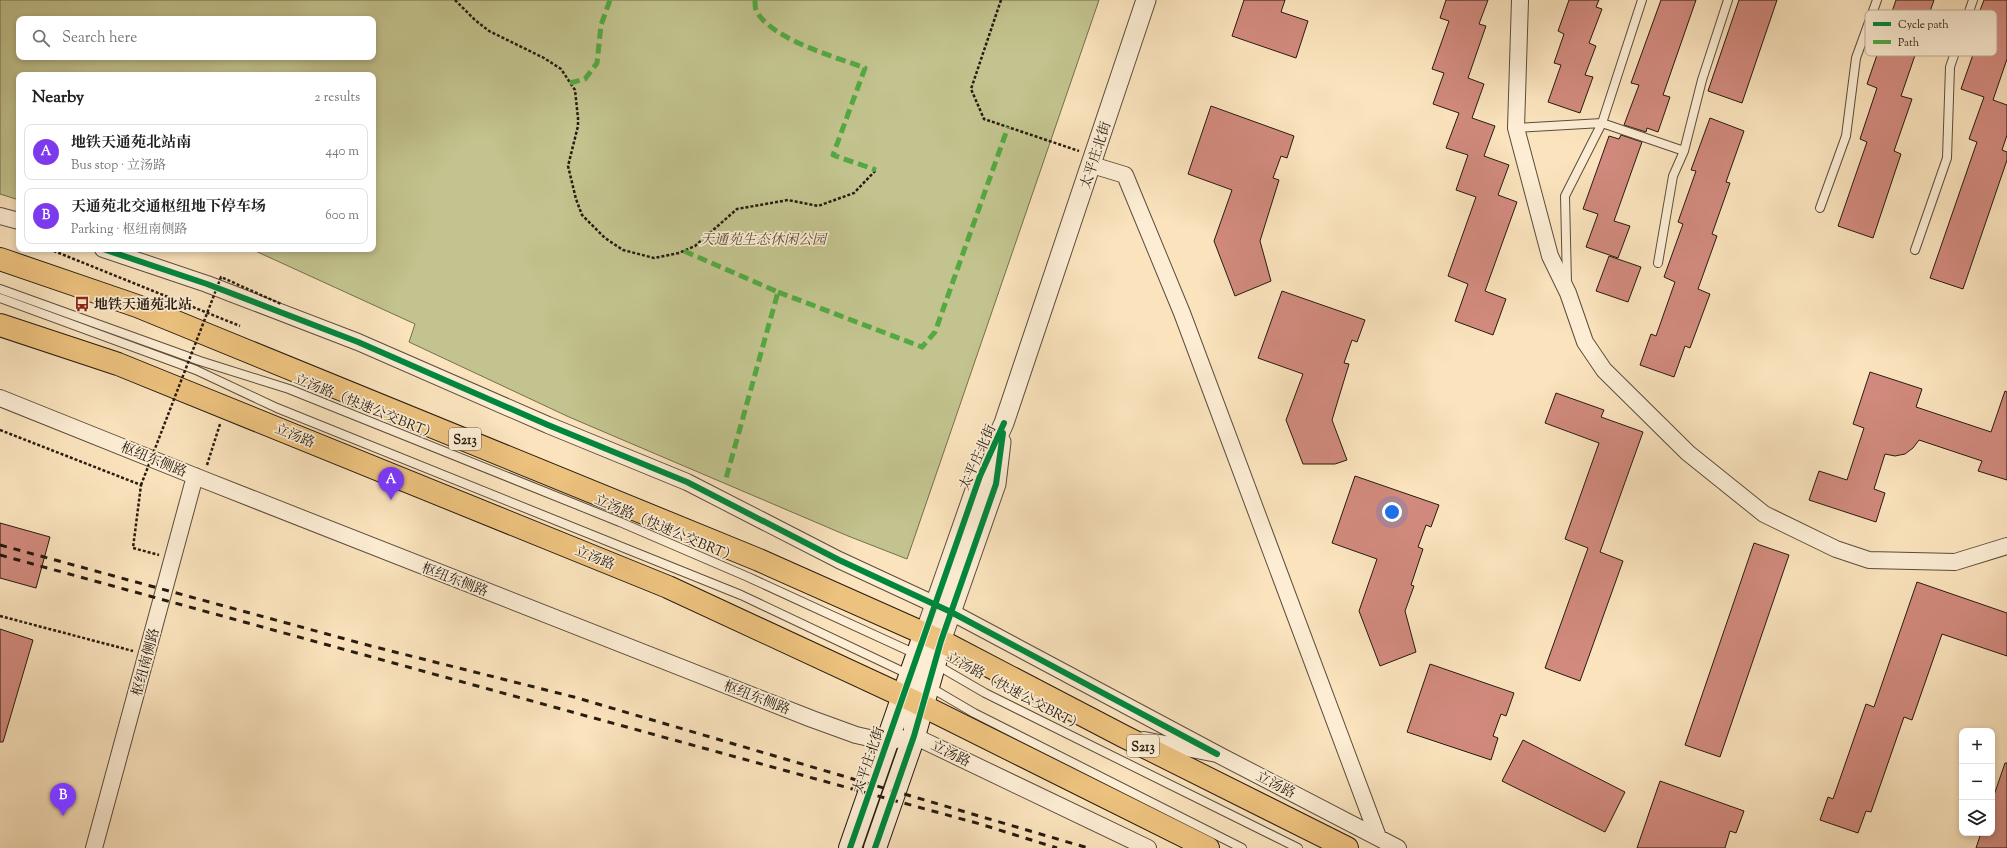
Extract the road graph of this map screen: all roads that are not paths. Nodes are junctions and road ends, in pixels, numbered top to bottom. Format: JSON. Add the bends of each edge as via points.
{"nodes":[{"id":1,"x":1146,"y":0,"type":"edge"},
{"id":2,"x":1520,"y":0,"type":"edge"},
{"id":3,"x":1642,"y":0,"type":"edge"},
{"id":4,"x":1728,"y":0,"type":"edge"},
{"id":5,"x":1877,"y":0,"type":"edge"},
{"id":6,"x":1973,"y":0,"type":"edge"},
{"id":7,"x":1873,"y":10,"type":"edge"},
{"id":8,"x":1970,"y":10,"type":"edge"},
{"id":9,"x":1865,"y":33,"type":"edge"},
{"id":10,"x":1954,"y":56,"type":"edge"},
{"id":11,"x":1602,"y":123,"type":"junction"},
{"id":12,"x":1516,"y":128,"type":"junction"},
{"id":13,"x":1684,"y":151,"type":"junction"},
{"id":14,"x":1094,"y":160,"type":"junction"},
{"id":15,"x":1820,"y":208,"type":"dead end"},
{"id":16,"x":0,"y":216,"type":"edge"},
{"id":17,"x":16,"y":220,"type":"edge"},
{"id":18,"x":1915,"y":250,"type":"dead end"},
{"id":19,"x":112,"y":252,"type":"edge"},
{"id":20,"x":0,"y":259,"type":"edge"},
{"id":21,"x":1658,"y":262,"type":"dead end"},
{"id":22,"x":0,"y":289,"type":"edge"},
{"id":23,"x":1568,"y":293,"type":"junction"},
{"id":24,"x":0,"y":298,"type":"edge"},
{"id":25,"x":0,"y":325,"type":"edge"},
{"id":26,"x":0,"y":398,"type":"edge"},
{"id":27,"x":199,"y":478,"type":"junction"},
{"id":28,"x":2007,"y":546,"type":"edge"},
{"id":29,"x":943,"y":608,"type":"junction"},
{"id":30,"x":933,"y":637,"type":"junction"},
{"id":31,"x":926,"y":659,"type":"junction"},
{"id":32,"x":920,"y":686,"type":"junction"},
{"id":33,"x":903,"y":696,"type":"junction"},
{"id":34,"x":914,"y":736,"type":"junction"},
{"id":35,"x":1123,"y":736,"type":"junction"},
{"id":36,"x":887,"y":742,"type":"junction"},
{"id":37,"x":1217,"y":754,"type":"junction"},
{"id":38,"x":1378,"y":837,"type":"junction"},
{"id":39,"x":94,"y":848,"type":"edge"},
{"id":40,"x":850,"y":848,"type":"edge"},
{"id":41,"x":875,"y":848,"type":"edge"},
{"id":42,"x":1148,"y":848,"type":"edge"},
{"id":43,"x":1208,"y":848,"type":"edge"},
{"id":44,"x":1242,"y":848,"type":"edge"},
{"id":45,"x":1298,"y":848,"type":"edge"},
{"id":46,"x":1347,"y":848,"type":"edge"},
{"id":47,"x":1398,"y":848,"type":"edge"}],
"edges":[{"from":1,"to":14,"type":"street","name":"太平庄北街"},
{"from":2,"to":12,"type":"street"},
{"from":3,"to":11,"type":"lane"},
{"from":4,"to":13,"type":"lane","via":[[1702,80]]},
{"from":5,"to":7,"type":"lane"},
{"from":6,"to":8,"type":"lane"},
{"from":9,"to":15,"type":"lane","via":[[1856,58],[1846,136]]},
{"from":10,"to":18,"type":"lane","via":[[1950,67],[1947,158]]},
{"from":11,"to":12,"type":"lane"},
{"from":11,"to":13,"type":"lane"},
{"from":11,"to":23,"type":"lane","via":[[1565,196]]},
{"from":12,"to":23,"type":"street","via":[[1550,256]]},
{"from":13,"to":21,"type":"lane","via":[[1673,176]]},
{"from":14,"to":29,"type":"street","name":"太平庄北街","via":[[1004,423],[980,476]]},
{"from":14,"to":38,"type":"street","via":[[1125,175],[1182,314]]},
{"from":16,"to":17,"type":"street"},
{"from":19,"to":29,"type":"street","via":[[207,284],[358,342],[687,482],[839,560]]},
{"from":20,"to":30,"type":"main road","name":"立汤路","number":"S213","via":[[187,326],[759,560]]},
{"from":22,"to":31,"type":"lane","name":"立汤路（快速公交BRT）","via":[[200,361],[289,389],[620,522],[748,577]]},
{"from":23,"to":28,"type":"street","via":[[1585,342],[1604,370],[1688,453],[1764,514],[1836,548],[1870,560],[1954,562]]},
{"from":24,"to":32,"type":"lane","via":[[196,370],[277,408],[741,595]]},
{"from":25,"to":33,"type":"main road","name":"立汤路","via":[[118,364],[668,587]]},
{"from":26,"to":27,"type":"street","name":"枢纽东侧路"},
{"from":27,"to":36,"type":"street","name":"枢纽东侧路","via":[[812,719],[856,735]]},
{"from":27,"to":39,"type":"street","name":"枢纽南侧路","via":[[173,559]]},
{"from":29,"to":30,"type":"street","name":"太平庄北街"},
{"from":29,"to":37,"type":"street"},
{"from":30,"to":31,"type":"main road","name":"太平庄北街"},
{"from":30,"to":35,"type":"main road","name":"立汤路","number":"S213"},
{"from":31,"to":32,"type":"main road","name":"太平庄北街"},
{"from":31,"to":45,"type":"lane","name":"立汤路（快速公交BRT）","via":[[984,693]]},
{"from":32,"to":33,"type":"main road","name":"立汤路"},
{"from":32,"to":34,"type":"main road","name":"太平庄北街"},
{"from":32,"to":43,"type":"main road","name":"立汤路"},
{"from":32,"to":44,"type":"lane"},
{"from":33,"to":34,"type":"street","name":"立汤路"},
{"from":33,"to":36,"type":"main road","name":"太平庄北街"},
{"from":34,"to":36,"type":"street","name":"枢纽东侧路"},
{"from":34,"to":41,"type":"main road","name":"太平庄北街"},
{"from":34,"to":42,"type":"street","name":"立汤路"},
{"from":35,"to":37,"type":"street","name":"立汤路","number":"S213"},
{"from":35,"to":46,"type":"main road","name":"立汤路","number":"S213"},
{"from":36,"to":40,"type":"main road","name":"太平庄北街"},
{"from":37,"to":38,"type":"street","name":"立汤路","number":"S213"},
{"from":38,"to":47,"type":"street","name":"立汤路","number":"S213"}]}
